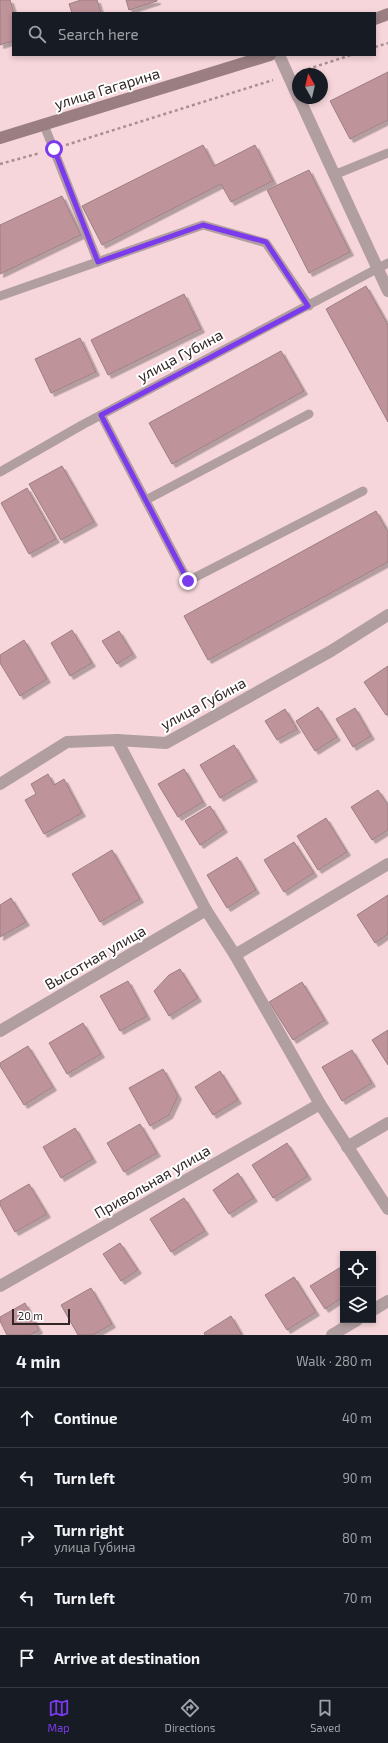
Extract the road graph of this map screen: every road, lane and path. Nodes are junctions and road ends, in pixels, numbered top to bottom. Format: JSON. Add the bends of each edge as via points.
{"nodes":[{"id":1,"x":388,"y":14,"type":"edge"},
{"id":2,"x":376,"y":19,"type":"edge"},
{"id":3,"x":388,"y":43,"type":"edge"},
{"id":4,"x":376,"y":47,"type":"edge"},
{"id":5,"x":267,"y":56,"type":"edge"},
{"id":6,"x":279,"y":56,"type":"edge"},
{"id":7,"x":349,"y":56,"type":"edge"},
{"id":8,"x":288,"y":75,"type":"junction"},
{"id":9,"x":292,"y":84,"type":"edge"},
{"id":10,"x":301,"y":104,"type":"edge"},
{"id":11,"x":44,"y":124,"type":"junction"},
{"id":12,"x":0,"y":138,"type":"edge"},
{"id":13,"x":54,"y":149,"type":"junction"},
{"id":14,"x":388,"y":153,"type":"edge"},
{"id":15,"x":0,"y":164,"type":"edge"},
{"id":16,"x":334,"y":175,"type":"junction"},
{"id":17,"x":98,"y":262,"type":"junction"},
{"id":18,"x":388,"y":263,"type":"edge"},
{"id":19,"x":376,"y":268,"type":"junction"},
{"id":20,"x":388,"y":291,"type":"edge"},
{"id":21,"x":0,"y":296,"type":"edge"},
{"id":22,"x":308,"y":306,"type":"junction"},
{"id":23,"x":309,"y":414,"type":"dead end"},
{"id":24,"x":101,"y":415,"type":"junction"},
{"id":25,"x":0,"y":472,"type":"edge"},
{"id":26,"x":363,"y":491,"type":"dead end"},
{"id":27,"x":146,"y":500,"type":"junction"},
{"id":28,"x":388,"y":615,"type":"edge"},
{"id":29,"x":117,"y":740,"type":"junction"},
{"id":30,"x":0,"y":784,"type":"edge"},
{"id":31,"x":388,"y":864,"type":"edge"},
{"id":32,"x":206,"y":910,"type":"junction"},
{"id":33,"x":235,"y":955,"type":"junction"},
{"id":34,"x":0,"y":1032,"type":"edge"},
{"id":35,"x":320,"y":1104,"type":"junction"},
{"id":36,"x":388,"y":1123,"type":"edge"},
{"id":37,"x":347,"y":1147,"type":"junction"},
{"id":38,"x":388,"y":1209,"type":"edge"},
{"id":39,"x":0,"y":1286,"type":"edge"},
{"id":40,"x":388,"y":1301,"type":"edge"},
{"id":41,"x":376,"y":1308,"type":"edge"},
{"id":42,"x":352,"y":1323,"type":"edge"},
{"id":43,"x":332,"y":1335,"type":"edge"}],
"edges":[{"from":1,"to":2,"type":"street"},
{"from":3,"to":4,"type":"path"},
{"from":5,"to":11,"type":"street","name":"улица Гагарина"},
{"from":6,"to":8,"type":"street"},
{"from":7,"to":8,"type":"path"},
{"from":8,"to":9,"type":"street"},
{"from":8,"to":13,"type":"path"},
{"from":10,"to":16,"type":"street"},
{"from":11,"to":12,"type":"street","name":"улица Гагарина"},
{"from":11,"to":13,"type":"lane"},
{"from":13,"to":15,"type":"path"},
{"from":13,"to":17,"type":"lane"},
{"from":14,"to":16,"type":"lane"},
{"from":16,"to":19,"type":"street"},
{"from":17,"to":21,"type":"lane"},
{"from":17,"to":22,"type":"lane","via":[[203,225],[266,242]]},
{"from":18,"to":19,"type":"lane","name":"улица Губина"},
{"from":19,"to":20,"type":"street"},
{"from":19,"to":22,"type":"lane","name":"улица Губина"},
{"from":22,"to":24,"type":"lane","name":"улица Губина"},
{"from":23,"to":27,"type":"lane"},
{"from":24,"to":25,"type":"lane","name":"улица Губина"},
{"from":24,"to":27,"type":"lane"},
{"from":26,"to":27,"type":"lane","via":[[188,581]]},
{"from":28,"to":29,"type":"street","name":"улица Губина","via":[[331,651],[166,743]]},
{"from":29,"to":30,"type":"street","name":"улица Губина","via":[[67,742]]},
{"from":29,"to":32,"type":"street"},
{"from":31,"to":33,"type":"street"},
{"from":32,"to":33,"type":"street"},
{"from":32,"to":34,"type":"street","name":"Высотная улица"},
{"from":33,"to":35,"type":"street"},
{"from":35,"to":37,"type":"street"},
{"from":35,"to":39,"type":"street","name":"Привольная улица"},
{"from":36,"to":37,"type":"street"},
{"from":37,"to":38,"type":"street"},
{"from":40,"to":41,"type":"street"},
{"from":42,"to":43,"type":"street"}]}
